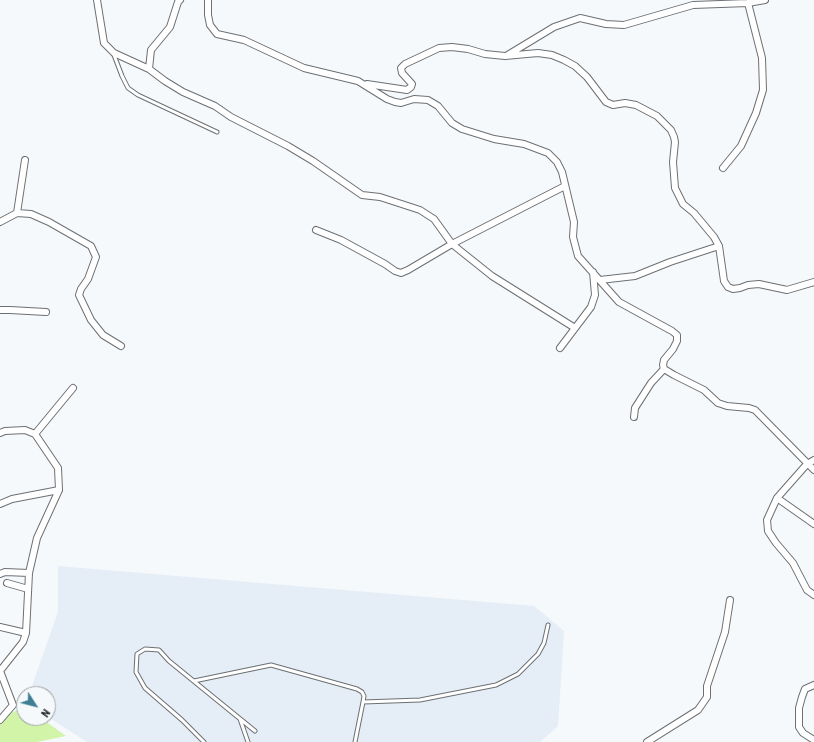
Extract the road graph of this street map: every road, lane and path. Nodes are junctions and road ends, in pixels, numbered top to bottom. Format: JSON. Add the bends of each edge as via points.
{"nodes":[{"id":1,"x":97,"y":0,"type":"edge"},
{"id":2,"x":180,"y":0,"type":"edge"},
{"id":3,"x":208,"y":0,"type":"edge"},
{"id":4,"x":765,"y":0,"type":"edge"},
{"id":5,"x":748,"y":3,"type":"junction"},
{"id":6,"x":114,"y":53,"type":"junction"},
{"id":7,"x":505,"y":56,"type":"junction"},
{"id":8,"x":149,"y":69,"type":"junction"},
{"id":9,"x":358,"y":81,"type":"junction"},
{"id":10,"x":217,"y":132,"type":"dead end"},
{"id":11,"x":26,"y":160,"type":"dead end"},
{"id":12,"x":723,"y":168,"type":"dead end"},
{"id":13,"x":565,"y":186,"type":"junction"},
{"id":14,"x":17,"y":213,"type":"junction"},
{"id":15,"x":0,"y":222,"type":"edge"},
{"id":16,"x":316,"y":230,"type":"dead end"},
{"id":17,"x":452,"y":244,"type":"junction"},
{"id":18,"x":719,"y":246,"type":"junction"},
{"id":19,"x":593,"y":272,"type":"junction"},
{"id":20,"x":600,"y":280,"type":"junction"},
{"id":21,"x":814,"y":282,"type":"edge"},
{"id":22,"x":0,"y":310,"type":"edge"},
{"id":23,"x":46,"y":312,"type":"dead end"},
{"id":24,"x":576,"y":328,"type":"junction"},
{"id":25,"x":121,"y":346,"type":"dead end"},
{"id":26,"x":560,"y":348,"type":"dead end"},
{"id":27,"x":664,"y":369,"type":"junction"},
{"id":28,"x":73,"y":388,"type":"dead end"},
{"id":29,"x":634,"y":417,"type":"dead end"},
{"id":30,"x":2,"y":430,"type":"edge"},
{"id":31,"x":35,"y":434,"type":"junction"},
{"id":32,"x":814,"y":460,"type":"edge"},
{"id":33,"x":807,"y":464,"type":"junction"},
{"id":34,"x":814,"y":470,"type":"edge"},
{"id":35,"x":59,"y":490,"type":"junction"},
{"id":36,"x":777,"y":498,"type":"junction"},
{"id":37,"x":0,"y":504,"type":"edge"},
{"id":38,"x":814,"y":524,"type":"edge"},
{"id":39,"x":29,"y":573,"type":"junction"},
{"id":40,"x":0,"y":574,"type":"edge"},
{"id":41,"x":7,"y":583,"type":"dead end"},
{"id":42,"x":28,"y":589,"type":"junction"},
{"id":43,"x":814,"y":595,"type":"edge"},
{"id":44,"x":730,"y":600,"type":"dead end"},
{"id":45,"x":548,"y":625,"type":"dead end"},
{"id":46,"x":0,"y":627,"type":"edge"},
{"id":47,"x":26,"y":633,"type":"junction"},
{"id":48,"x":0,"y":671,"type":"edge"},
{"id":49,"x":194,"y":681,"type":"junction"},
{"id":50,"x":814,"y":685,"type":"edge"},
{"id":51,"x":363,"y":702,"type":"junction"},
{"id":52,"x":240,"y":719,"type":"junction"},
{"id":53,"x":0,"y":720,"type":"edge"},
{"id":54,"x":255,"y":731,"type":"dead end"},
{"id":55,"x":814,"y":740,"type":"edge"},
{"id":56,"x":204,"y":742,"type":"edge"},
{"id":57,"x":248,"y":742,"type":"edge"},
{"id":58,"x":355,"y":742,"type":"edge"},
{"id":59,"x":647,"y":742,"type":"edge"}],
"edges":[{"from":1,"to":6,"type":"street","via":[[104,43]]},
{"from":2,"to":8,"type":"street","via":[[170,27],[151,50]]},
{"from":3,"to":9,"type":"street","via":[[210,25],[217,34],[244,40],[304,68]]},
{"from":4,"to":5,"type":"street"},
{"from":5,"to":7,"type":"street","via":[[692,5],[624,25],[580,18],[554,26]]},
{"from":5,"to":12,"type":"street","via":[[762,58],[763,90],[741,146]]},
{"from":6,"to":8,"type":"street"},
{"from":6,"to":10,"type":"lane","via":[[128,88]]},
{"from":7,"to":9,"type":"street","via":[[452,47],[439,48],[401,68],[402,73],[412,84],[407,90],[374,86]]},
{"from":7,"to":18,"type":"street","via":[[538,53],[552,55],[575,66],[606,102],[613,105],[636,105],[657,116],[671,130],[674,137],[675,188],[678,196]]},
{"from":8,"to":17,"type":"street","via":[[183,92],[215,106],[313,161],[362,194],[420,210],[434,220]]},
{"from":9,"to":13,"type":"street","via":[[395,102],[428,100],[462,129],[494,139],[524,144],[548,153],[562,172]]},
{"from":11,"to":14,"type":"street"},
{"from":13,"to":17,"type":"street"},
{"from":13,"to":19,"type":"street","via":[[574,222],[573,237],[578,256]]},
{"from":14,"to":15,"type":"street"},
{"from":14,"to":25,"type":"street","via":[[32,214],[91,246],[96,256],[88,279],[78,295],[91,320],[104,335]]},
{"from":16,"to":17,"type":"street","via":[[341,240],[401,273]]},
{"from":17,"to":24,"type":"street","via":[[492,276]]},
{"from":18,"to":20,"type":"street","via":[[635,276]]},
{"from":18,"to":21,"type":"street","via":[[724,281],[733,289],[759,284],[787,290]]},
{"from":19,"to":20,"type":"street"},
{"from":19,"to":24,"type":"street","via":[[595,295],[591,307]]},
{"from":20,"to":27,"type":"street","via":[[619,302],[677,336],[673,349],[662,365]]},
{"from":22,"to":23,"type":"street"},
{"from":24,"to":26,"type":"street"},
{"from":27,"to":29,"type":"street","via":[[651,383],[635,408]]},
{"from":27,"to":33,"type":"street","via":[[704,390],[718,403],[756,410]]},
{"from":28,"to":31,"type":"street"},
{"from":30,"to":31,"type":"street","via":[[25,430]]},
{"from":31,"to":35,"type":"street","via":[[58,468]]},
{"from":32,"to":33,"type":"street"},
{"from":33,"to":34,"type":"street"},
{"from":33,"to":36,"type":"street"},
{"from":35,"to":37,"type":"street","via":[[12,499]]},
{"from":35,"to":39,"type":"street","via":[[37,538]]},
{"from":36,"to":38,"type":"street"},
{"from":36,"to":43,"type":"street","via":[[767,520],[768,530],[793,563],[807,590]]},
{"from":39,"to":40,"type":"street"},
{"from":39,"to":42,"type":"street"},
{"from":41,"to":42,"type":"street"},
{"from":42,"to":47,"type":"street"},
{"from":44,"to":59,"type":"street","via":[[725,632],[707,686],[707,697],[698,710]]},
{"from":45,"to":51,"type":"lane","via":[[544,643],[538,654],[518,674],[496,686],[420,700]]},
{"from":46,"to":47,"type":"street"},
{"from":47,"to":48,"type":"street"},
{"from":48,"to":53,"type":"street","via":[[13,705]]},
{"from":49,"to":51,"type":"lane","via":[[271,665],[362,692]]},
{"from":49,"to":52,"type":"lane"},
{"from":49,"to":56,"type":"lane","via":[[159,650],[145,649],[138,654],[136,672],[145,688]]},
{"from":50,"to":55,"type":"street","via":[[806,689],[799,708],[799,726],[803,733]]},
{"from":51,"to":58,"type":"lane"},
{"from":52,"to":54,"type":"lane"},
{"from":52,"to":57,"type":"lane"}]}
